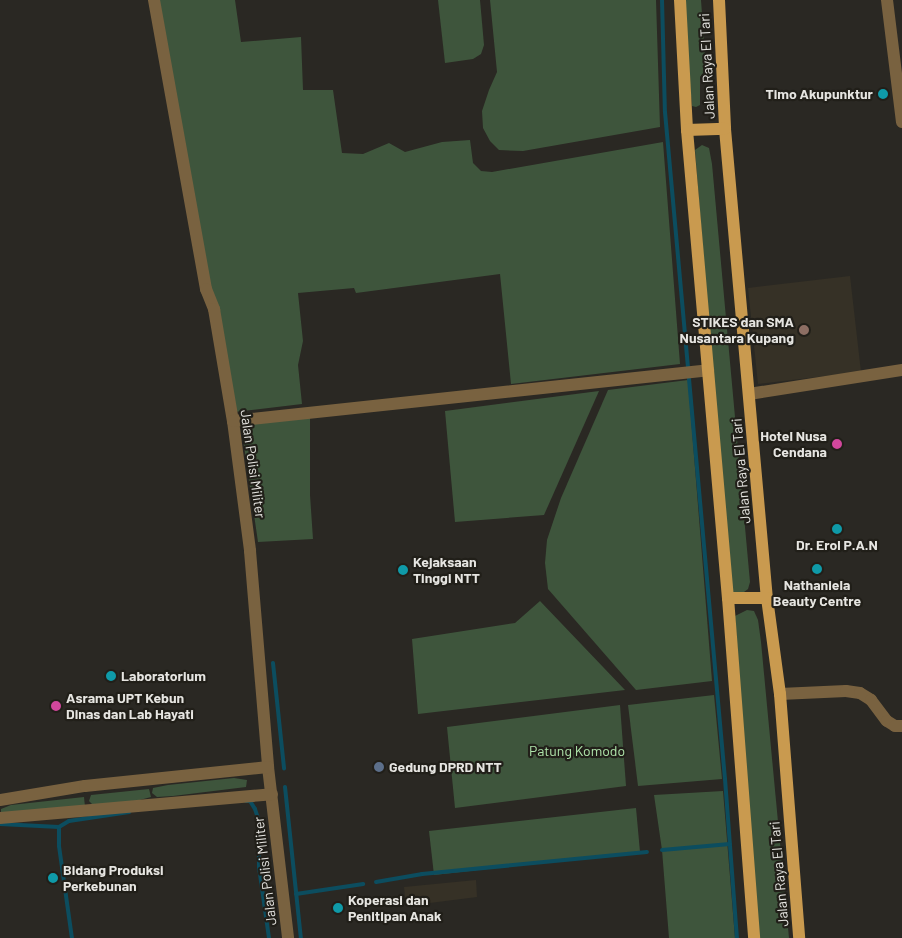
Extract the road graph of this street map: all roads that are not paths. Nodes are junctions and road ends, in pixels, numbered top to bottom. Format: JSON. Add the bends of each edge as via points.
{"nodes":[{"id":1,"x":154,"y":0,"type":"edge"},
{"id":2,"x":680,"y":0,"type":"edge"},
{"id":3,"x":719,"y":0,"type":"edge"},
{"id":4,"x":887,"y":0,"type":"edge"},
{"id":5,"x":902,"y":122,"type":"edge"},
{"id":6,"x":725,"y":129,"type":"junction"},
{"id":7,"x":687,"y":130,"type":"junction"},
{"id":8,"x":902,"y":370,"type":"edge"},
{"id":9,"x":703,"y":371,"type":"junction"},
{"id":10,"x":749,"y":394,"type":"junction"},
{"id":11,"x":232,"y":421,"type":"junction"},
{"id":12,"x":728,"y":598,"type":"junction"},
{"id":13,"x":767,"y":598,"type":"junction"},
{"id":14,"x":780,"y":694,"type":"junction"},
{"id":15,"x":902,"y":726,"type":"edge"},
{"id":16,"x":268,"y":767,"type":"junction"},
{"id":17,"x":272,"y":794,"type":"junction"},
{"id":18,"x":0,"y":800,"type":"edge"},
{"id":19,"x":0,"y":818,"type":"edge"},
{"id":20,"x":288,"y":938,"type":"edge"},
{"id":21,"x":754,"y":938,"type":"edge"},
{"id":22,"x":799,"y":938,"type":"edge"}],
"edges":[{"from":1,"to":11,"type":"street","name":"Jalan Polisi Militer","via":[[206,289],[214,309]]},
{"from":2,"to":7,"type":"main road","name":"Jalan Raya El Tari"},
{"from":3,"to":6,"type":"main road","name":"Jalan Raya El Tari"},
{"from":4,"to":5,"type":"street"},
{"from":6,"to":7,"type":"main road"},
{"from":6,"to":10,"type":"main road","name":"Jalan Raya El Tari"},
{"from":7,"to":9,"type":"main road","name":"Jalan Raya El Tari"},
{"from":8,"to":10,"type":"street"},
{"from":9,"to":11,"type":"street"},
{"from":9,"to":12,"type":"main road","name":"Jalan Raya El Tari"},
{"from":10,"to":13,"type":"main road","name":"Jalan Raya El Tari"},
{"from":11,"to":16,"type":"street","name":"Jalan Polisi Militer","via":[[256,614]]},
{"from":12,"to":13,"type":"main road"},
{"from":12,"to":21,"type":"main road","name":"Jalan Raya El Tari"},
{"from":13,"to":14,"type":"main road","name":"Jalan Raya El Tari"},
{"from":14,"to":15,"type":"street","via":[[860,693],[871,700],[887,720],[895,726]]},
{"from":14,"to":22,"type":"main road","name":"Jalan Raya El Tari"},
{"from":16,"to":17,"type":"street","name":"Jalan Polisi Militer"},
{"from":16,"to":18,"type":"street","via":[[85,786]]},
{"from":17,"to":19,"type":"street"},
{"from":17,"to":20,"type":"street","name":"Jalan Polisi Militer"}]}
